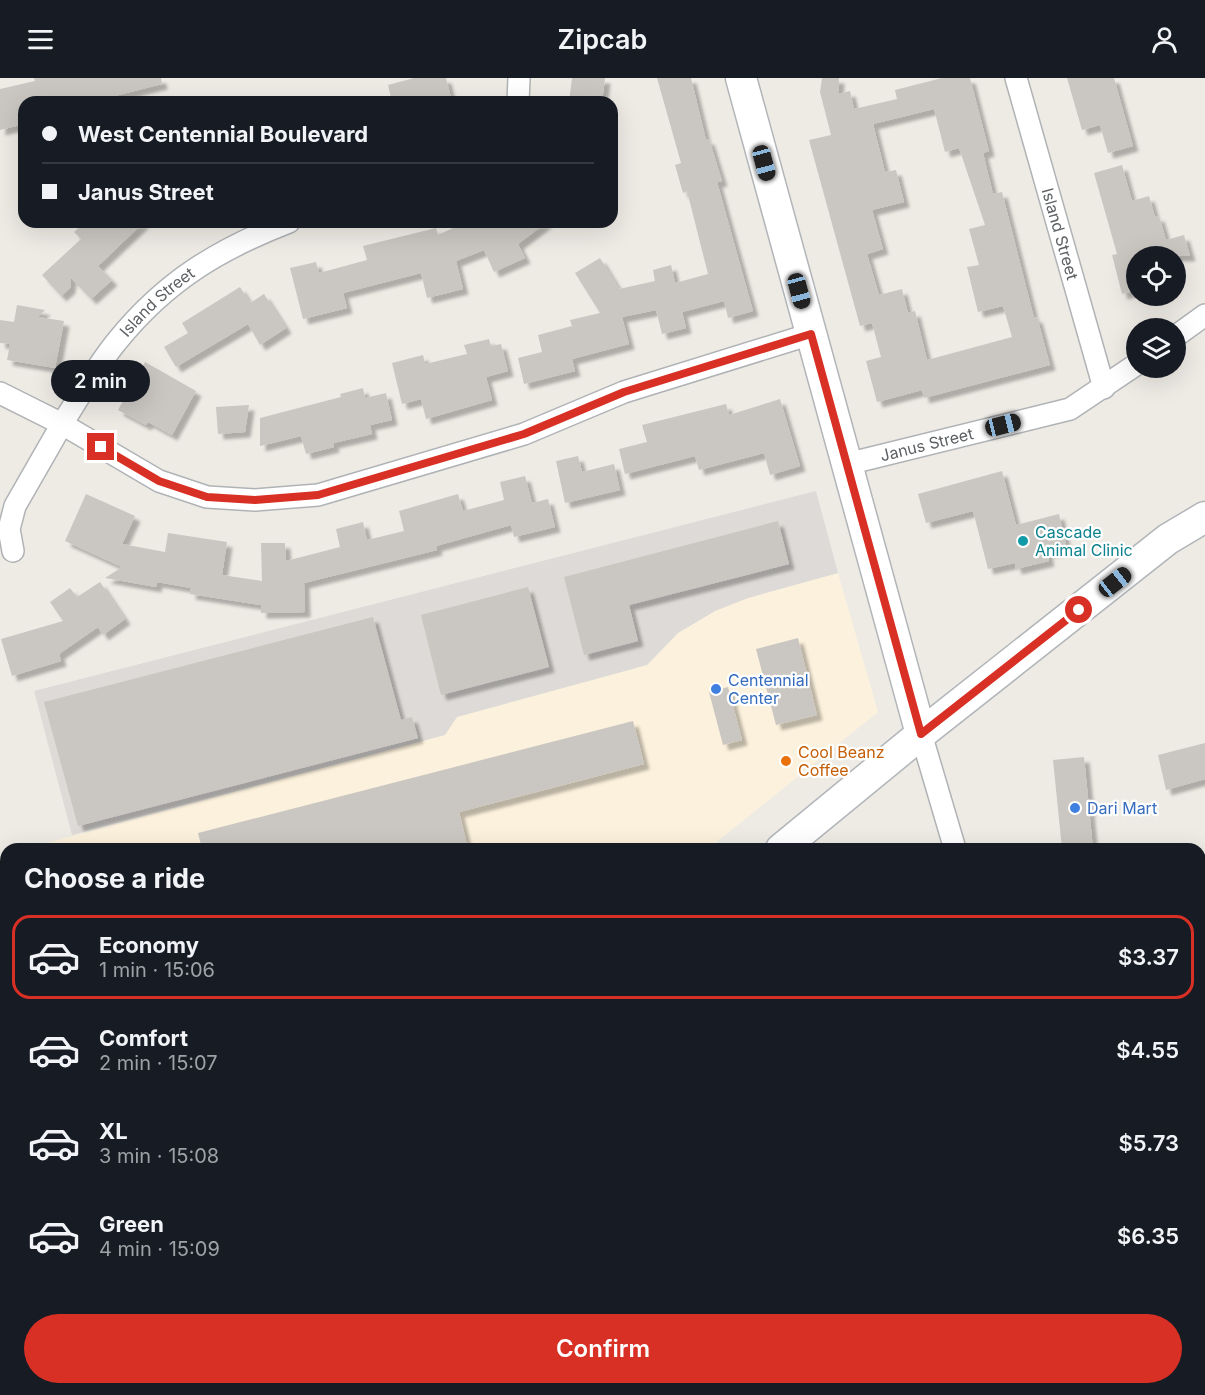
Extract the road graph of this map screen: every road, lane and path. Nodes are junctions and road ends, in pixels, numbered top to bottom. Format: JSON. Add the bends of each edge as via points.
{"nodes":[{"id":1,"x":519,"y":78,"type":"edge"},
{"id":2,"x":741,"y":78,"type":"edge"},
{"id":3,"x":1016,"y":78,"type":"edge"},
{"id":4,"x":518,"y":96,"type":"edge"},
{"id":5,"x":274,"y":228,"type":"edge"},
{"id":6,"x":1205,"y":315,"type":"edge"},
{"id":7,"x":1186,"y":329,"type":"edge"},
{"id":8,"x":811,"y":334,"type":"junction"},
{"id":9,"x":1126,"y":372,"type":"edge"},
{"id":10,"x":1104,"y":388,"type":"junction"},
{"id":11,"x":0,"y":393,"type":"edge"},
{"id":12,"x":62,"y":424,"type":"junction"},
{"id":13,"x":847,"y":464,"type":"junction"},
{"id":14,"x":1205,"y":517,"type":"edge"},
{"id":15,"x":13,"y":550,"type":"dead end"},
{"id":16,"x":921,"y":734,"type":"junction"},
{"id":17,"x":788,"y":843,"type":"edge"},
{"id":18,"x":953,"y":843,"type":"edge"}],
"edges":[{"from":1,"to":4,"type":"street"},
{"from":2,"to":8,"type":"street"},
{"from":3,"to":10,"type":"street","name":"Island Street"},
{"from":5,"to":12,"type":"street","name":"Island Street","via":[[241,241],[192,269],[152,302],[117,341]]},
{"from":6,"to":7,"type":"street"},
{"from":8,"to":12,"type":"street","via":[[624,392],[524,434],[318,495],[255,500],[207,497],[159,481]]},
{"from":8,"to":13,"type":"street"},
{"from":9,"to":10,"type":"street","name":"Janus Street"},
{"from":10,"to":13,"type":"street","name":"Janus Street","via":[[1070,409]]},
{"from":11,"to":12,"type":"street"},
{"from":12,"to":15,"type":"street","via":[[15,506],[9,529]]},
{"from":13,"to":16,"type":"street"},
{"from":14,"to":16,"type":"street","via":[[1168,540]]},
{"from":16,"to":17,"type":"street"},
{"from":16,"to":18,"type":"street"}]}
